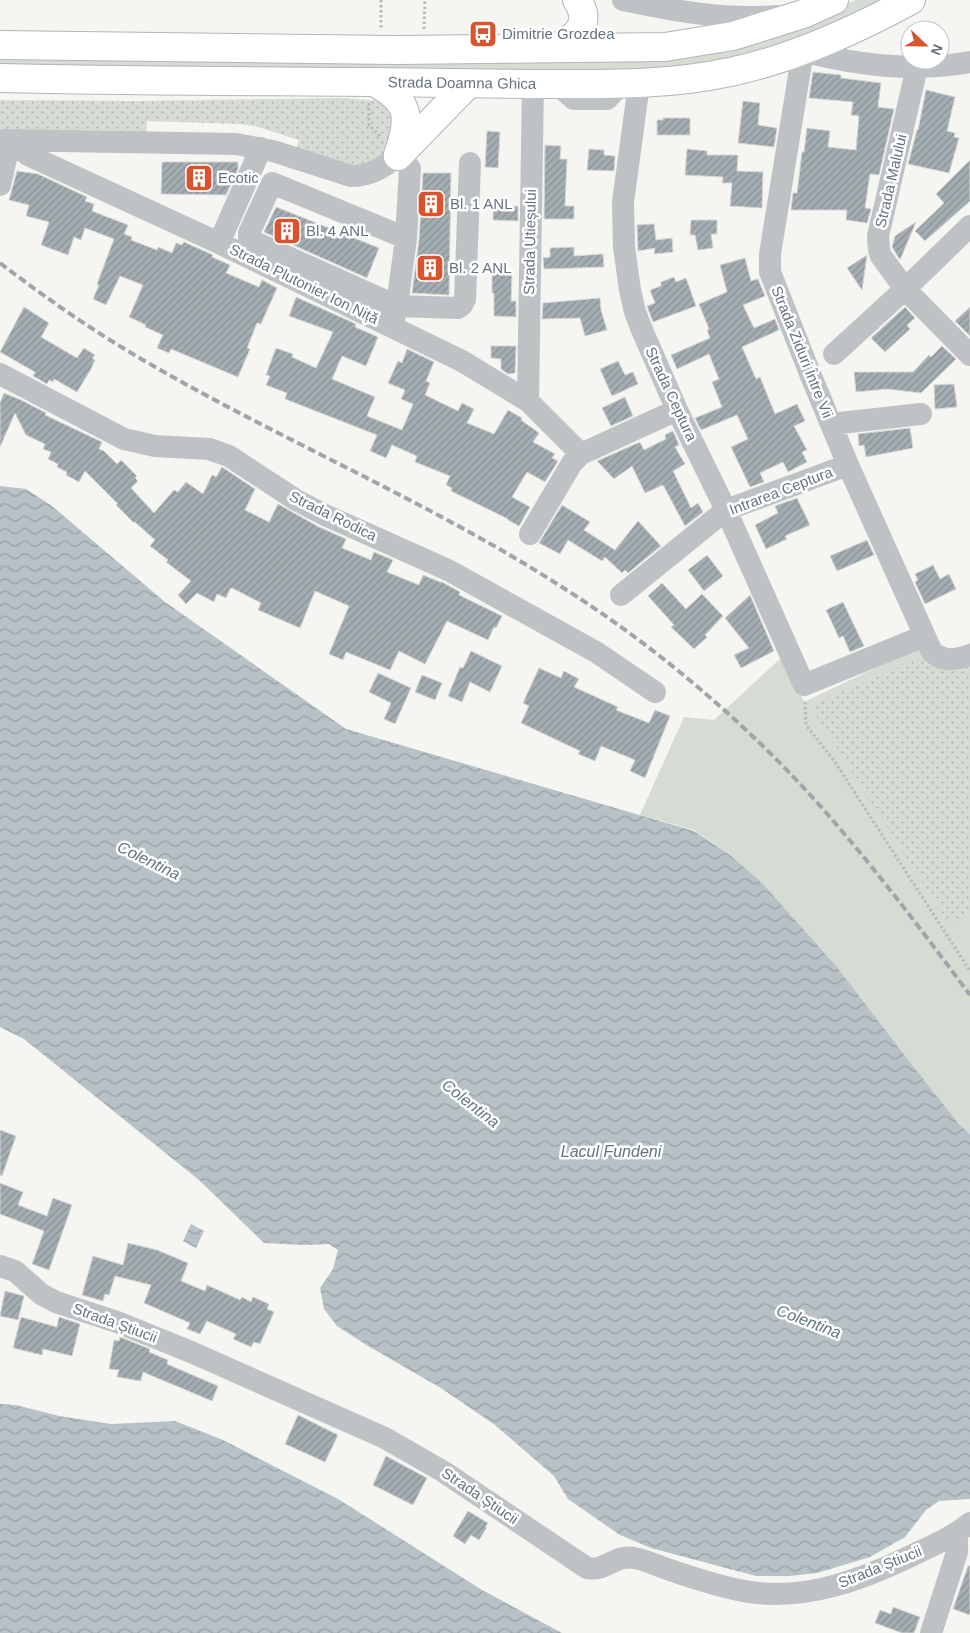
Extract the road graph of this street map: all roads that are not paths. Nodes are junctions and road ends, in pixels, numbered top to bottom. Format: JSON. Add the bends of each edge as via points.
{"nodes":[{"id":1,"x":577,"y":0,"type":"edge"},
{"id":2,"x":623,"y":0,"type":"edge"},
{"id":3,"x":910,"y":0,"type":"edge"},
{"id":4,"x":818,"y":5,"type":"edge"},
{"id":5,"x":0,"y":45,"type":"edge"},
{"id":6,"x":556,"y":48,"type":"junction"},
{"id":7,"x":802,"y":51,"type":"junction"},
{"id":8,"x":970,"y":62,"type":"edge"},
{"id":9,"x":900,"y":65,"type":"edge"},
{"id":10,"x":950,"y":65,"type":"edge"},
{"id":11,"x":916,"y":70,"type":"edge"},
{"id":12,"x":0,"y":78,"type":"edge"},
{"id":13,"x":371,"y":82,"type":"junction"},
{"id":14,"x":468,"y":84,"type":"junction"},
{"id":15,"x":544,"y":84,"type":"junction"},
{"id":16,"x":630,"y":84,"type":"junction"},
{"id":17,"x":5,"y":140,"type":"edge"},
{"id":18,"x":261,"y":148,"type":"junction"},
{"id":19,"x":285,"y":155,"type":"junction"},
{"id":20,"x":404,"y":162,"type":"junction"},
{"id":21,"x":470,"y":163,"type":"dead end"},
{"id":22,"x":272,"y":183,"type":"junction"},
{"id":23,"x":0,"y":185,"type":"edge"},
{"id":24,"x":967,"y":233,"type":"edge"},
{"id":25,"x":406,"y":238,"type":"junction"},
{"id":26,"x":219,"y":244,"type":"junction"},
{"id":27,"x":905,"y":289,"type":"junction"},
{"id":28,"x":394,"y":316,"type":"junction"},
{"id":29,"x":834,"y":354,"type":"dead end"},
{"id":30,"x":970,"y":355,"type":"edge"},
{"id":31,"x":0,"y":374,"type":"edge"},
{"id":32,"x":528,"y":400,"type":"junction"},
{"id":33,"x":677,"y":410,"type":"junction"},
{"id":34,"x":921,"y":414,"type":"dead end"},
{"id":35,"x":831,"y":424,"type":"junction"},
{"id":36,"x":581,"y":454,"type":"junction"},
{"id":37,"x":848,"y":465,"type":"junction"},
{"id":38,"x":726,"y":510,"type":"junction"},
{"id":39,"x":530,"y":534,"type":"dead end"},
{"id":40,"x":621,"y":595,"type":"dead end"},
{"id":41,"x":924,"y":636,"type":"junction"},
{"id":42,"x":970,"y":655,"type":"edge"},
{"id":43,"x":655,"y":692,"type":"dead end"},
{"id":44,"x":0,"y":1266,"type":"edge"},
{"id":45,"x":964,"y":1528,"type":"edge"},
{"id":46,"x":931,"y":1633,"type":"edge"}],
"edges":[{"from":1,"to":6,"type":"main road","via":[[583,14],[579,32]]},
{"from":2,"to":4,"type":"street","via":[[698,15],[762,17]]},
{"from":3,"to":7,"type":"main road","name":"Strada Doamna Ghica"},
{"from":4,"to":6,"type":"main road","via":[[733,36],[665,47]]},
{"from":5,"to":6,"type":"main road"},
{"from":7,"to":9,"type":"street","via":[[869,64]]},
{"from":7,"to":16,"type":"main road","name":"Strada Doamna Ghica","via":[[731,72]]},
{"from":7,"to":35,"type":"street","name":"Strada Ziduri Între Vii","via":[[770,254],[770,272]]},
{"from":8,"to":10,"type":"street"},
{"from":11,"to":27,"type":"street","name":"Strada Malului","via":[[878,236],[881,256]]},
{"from":12,"to":13,"type":"main road","name":"Strada Doamna Ghica"},
{"from":13,"to":14,"type":"main road","name":"Strada Doamna Ghica"},
{"from":13,"to":20,"type":"main road","via":[[393,94],[404,109],[407,118]]},
{"from":14,"to":15,"type":"main road","name":"Strada Doamna Ghica"},
{"from":14,"to":20,"type":"main road"},
{"from":15,"to":16,"type":"main road","name":"Strada Doamna Ghica"},
{"from":15,"to":32,"type":"street","name":"Strada Utieșului"},
{"from":16,"to":33,"type":"street","name":"Strada Ceptura","via":[[622,221],[624,247],[635,312]]},
{"from":17,"to":18,"type":"street","via":[[236,144]]},
{"from":17,"to":23,"type":"street"},
{"from":17,"to":26,"type":"street","name":"Strada Plutonier Ion Niță","via":[[28,155]]},
{"from":18,"to":19,"type":"street"},
{"from":18,"to":26,"type":"street"},
{"from":19,"to":20,"type":"street","via":[[351,176],[373,173]]},
{"from":19,"to":22,"type":"street"},
{"from":20,"to":25,"type":"street"},
{"from":21,"to":28,"type":"street","via":[[465,299],[458,308]]},
{"from":22,"to":25,"type":"street"},
{"from":22,"to":28,"type":"street","via":[[249,238]]},
{"from":24,"to":27,"type":"street"},
{"from":25,"to":28,"type":"street"},
{"from":26,"to":28,"type":"street","name":"Strada Plutonier Ion Niță"},
{"from":27,"to":29,"type":"street"},
{"from":27,"to":30,"type":"street","name":"Strada Malului"},
{"from":28,"to":32,"type":"street","name":"Strada Plutonier Ion Niță"},
{"from":31,"to":43,"type":"street","name":"Strada Rodica","via":[[124,439],[155,446],[209,449],[229,456],[296,500],[448,570],[526,613],[596,652]]},
{"from":32,"to":36,"type":"street","name":"Strada Plutonier Ion Niță"},
{"from":33,"to":36,"type":"street"},
{"from":33,"to":38,"type":"street","name":"Strada Ceptura"},
{"from":34,"to":35,"type":"street"},
{"from":35,"to":37,"type":"street","name":"Strada Ziduri Între Vii"},
{"from":36,"to":39,"type":"street"},
{"from":37,"to":38,"type":"street","name":"Intrarea Ceptura"},
{"from":37,"to":41,"type":"street","name":"Strada Ziduri Între Vii"},
{"from":38,"to":40,"type":"street","name":"Intrarea Ceptura"},
{"from":38,"to":41,"type":"street","name":"Strada Ceptura","via":[[804,685]]},
{"from":41,"to":42,"type":"street","name":"Strada Ziduri Între Vii","via":[[938,658],[956,659]]},
{"from":44,"to":45,"type":"street","name":"Strada Știucii","via":[[15,1271],[41,1294],[56,1302],[191,1352],[385,1438],[594,1570],[629,1557],[750,1592],[802,1593],[873,1573]]},
{"from":45,"to":46,"type":"street"}]}
